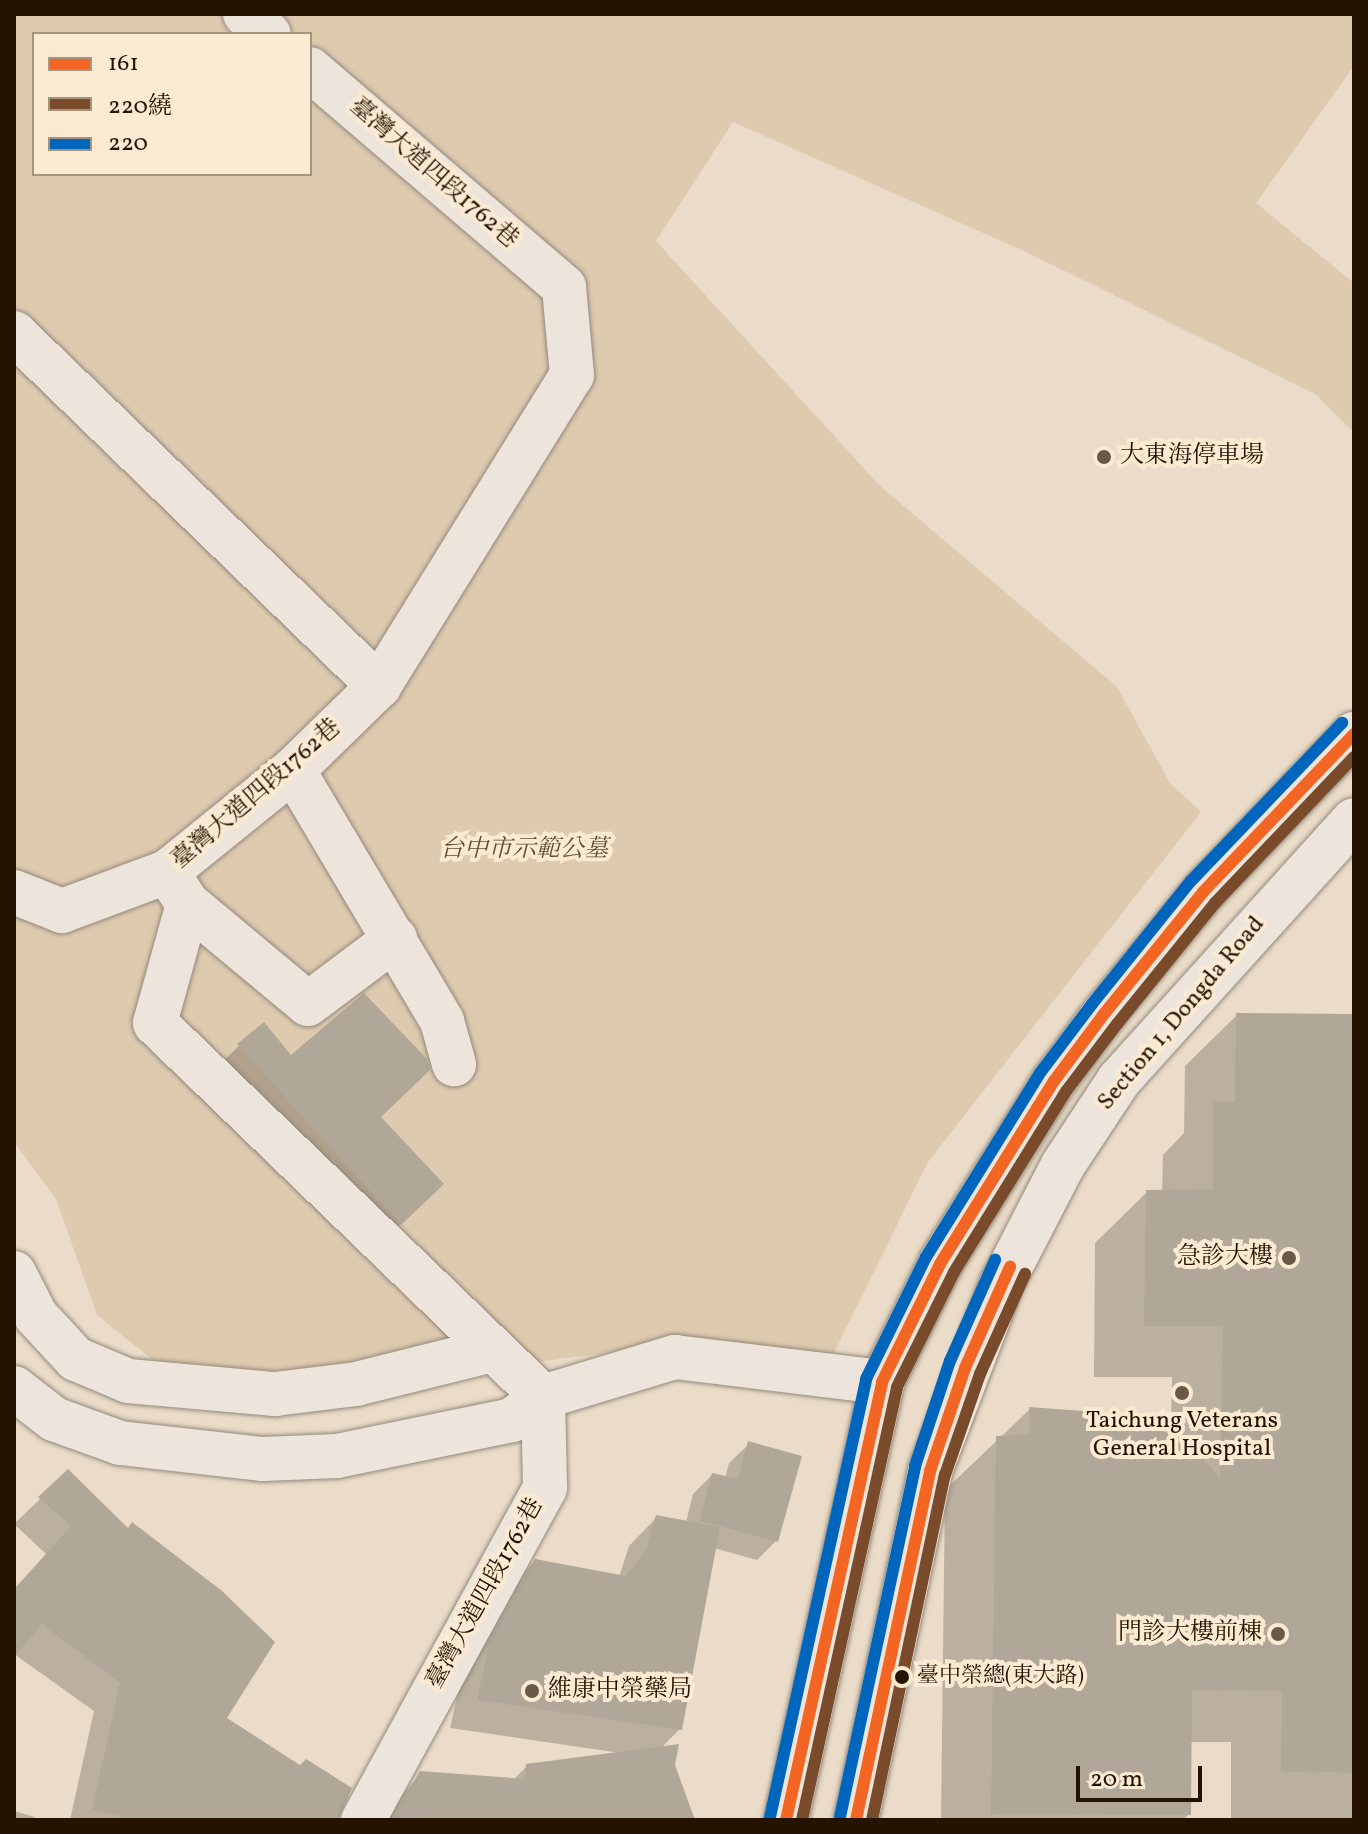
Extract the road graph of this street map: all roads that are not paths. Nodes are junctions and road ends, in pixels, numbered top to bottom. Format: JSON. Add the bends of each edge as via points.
{"nodes":[{"id":1,"x":245,"y":14,"type":"edge"},
{"id":2,"x":267,"y":32,"type":"edge"},
{"id":3,"x":312,"y":71,"type":"edge"},
{"id":4,"x":14,"y":333,"type":"edge"},
{"id":5,"x":379,"y":686,"type":"junction"},
{"id":6,"x":1354,"y":734,"type":"edge"},
{"id":7,"x":293,"y":770,"type":"junction"},
{"id":8,"x":1354,"y":820,"type":"edge"},
{"id":9,"x":178,"y":888,"type":"junction"},
{"id":10,"x":15,"y":891,"type":"edge"},
{"id":11,"x":395,"y":939,"type":"junction"},
{"id":12,"x":454,"y":1064,"type":"dead end"},
{"id":13,"x":14,"y":1273,"type":"edge"},
{"id":14,"x":492,"y":1350,"type":"junction"},
{"id":15,"x":882,"y":1382,"type":"junction"},
{"id":16,"x":14,"y":1388,"type":"edge"},
{"id":17,"x":543,"y":1397,"type":"junction"},
{"id":18,"x":363,"y":1820,"type":"edge"},
{"id":19,"x":786,"y":1820,"type":"edge"},
{"id":20,"x":856,"y":1820,"type":"edge"}],
"edges":[{"from":1,"to":2,"type":"street"},
{"from":3,"to":5,"type":"street","name":"臺灣大道四段1762巷","via":[[564,287],[572,375]]},
{"from":4,"to":5,"type":"street"},
{"from":5,"to":7,"type":"street","name":"臺灣大道四段1762巷"},
{"from":6,"to":15,"type":"street","via":[[1203,892],[1054,1081],[940,1264]]},
{"from":7,"to":9,"type":"street","name":"臺灣大道四段1762巷"},
{"from":7,"to":11,"type":"street"},
{"from":8,"to":20,"type":"street","name":"Section 1, Dongda Road","via":[[1119,1080],[1063,1165],[1001,1285],[930,1471]]},
{"from":9,"to":10,"type":"street","via":[[62,911]]},
{"from":9,"to":11,"type":"street","via":[[308,1004]]},
{"from":9,"to":14,"type":"street","name":"臺灣大道四段1762巷","via":[[155,1023]]},
{"from":11,"to":12,"type":"street","via":[[442,1021]]},
{"from":13,"to":14,"type":"street","via":[[36,1316],[76,1359],[128,1381],[275,1394],[356,1384]]},
{"from":14,"to":17,"type":"street","name":"臺灣大道四段1762巷"},
{"from":15,"to":17,"type":"street","via":[[675,1357]]},
{"from":15,"to":19,"type":"street"},
{"from":16,"to":17,"type":"street","via":[[54,1419],[120,1443],[263,1459],[337,1456],[476,1429],[512,1420]]},
{"from":17,"to":18,"type":"street","name":"臺灣大道四段1762巷","via":[[545,1488]]}]}
